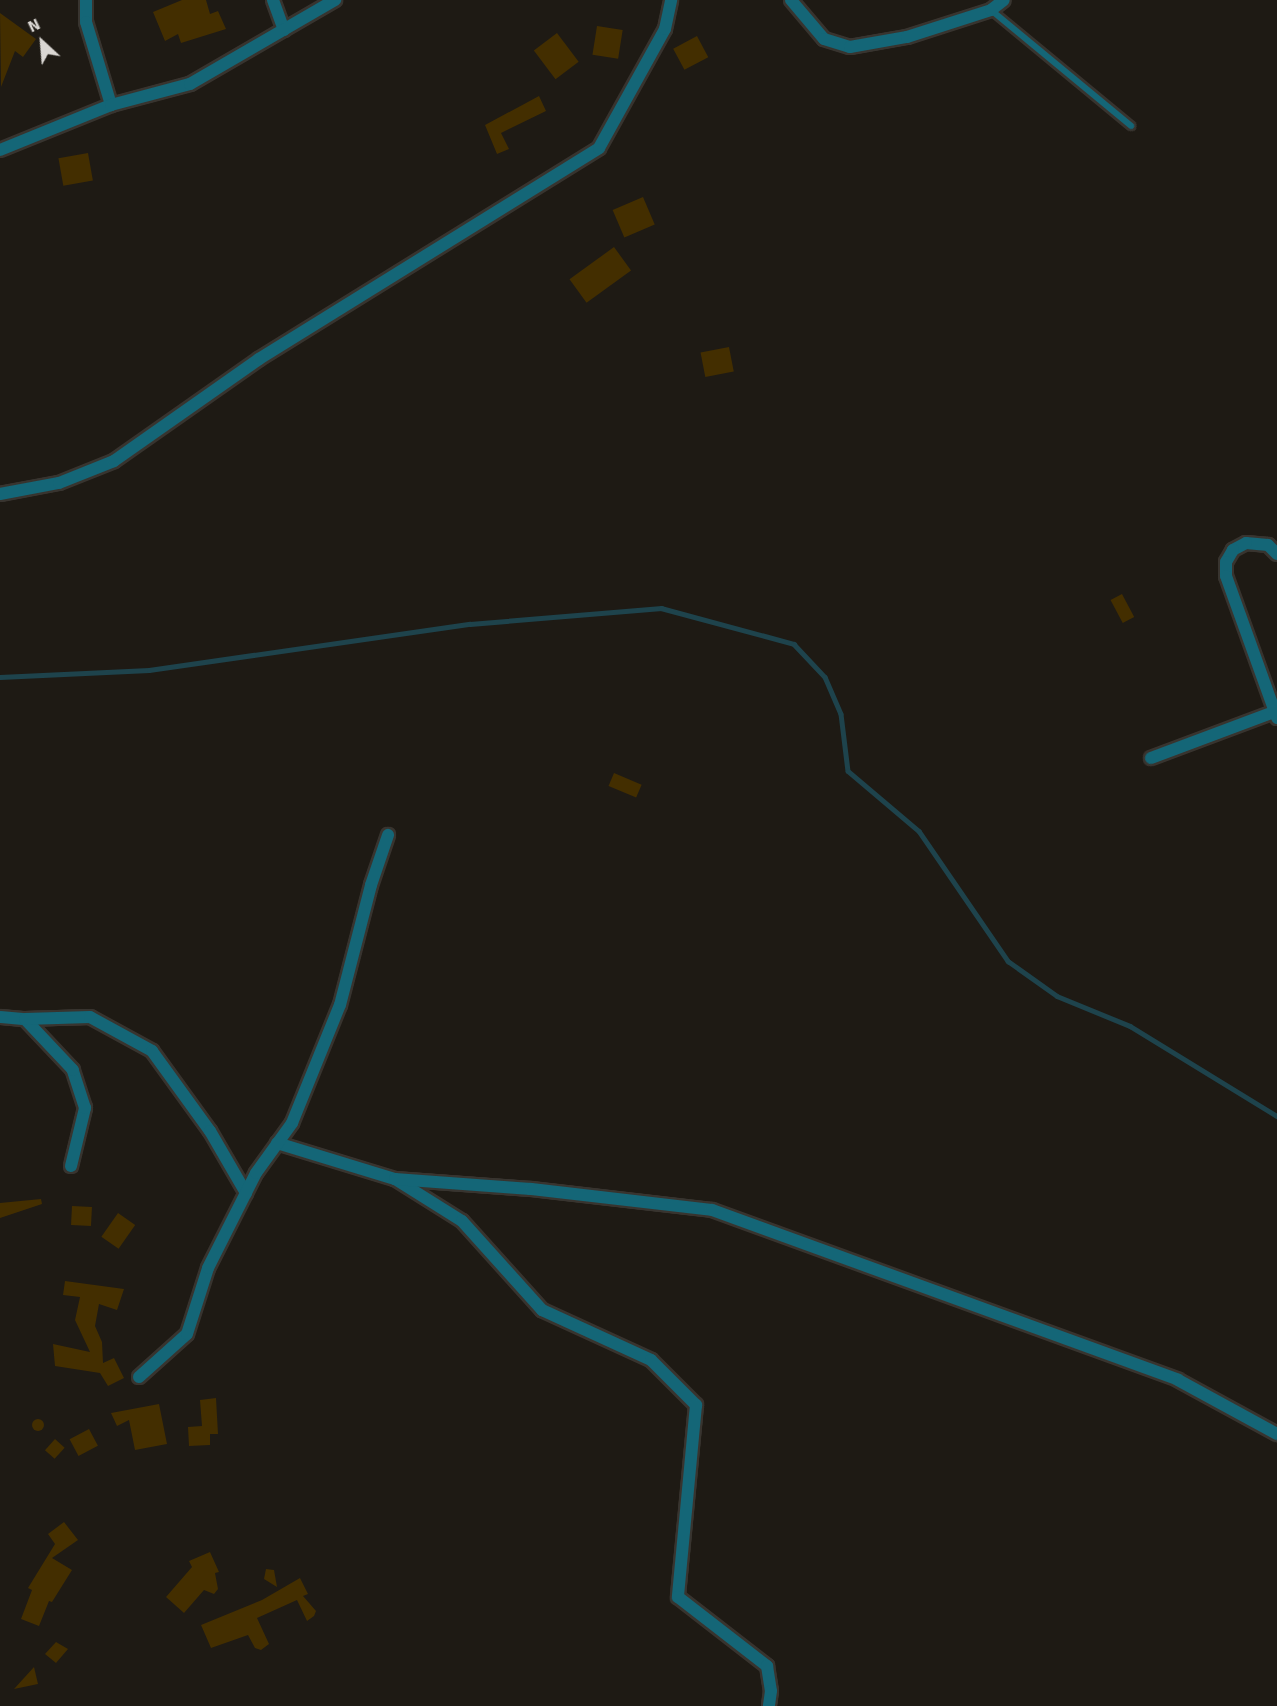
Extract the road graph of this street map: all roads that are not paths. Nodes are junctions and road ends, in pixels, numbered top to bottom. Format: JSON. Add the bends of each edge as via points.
{"nodes":[{"id":1,"x":86,"y":0,"type":"edge"},
{"id":2,"x":273,"y":0,"type":"edge"},
{"id":3,"x":335,"y":0,"type":"edge"},
{"id":4,"x":671,"y":0,"type":"edge"},
{"id":5,"x":790,"y":0,"type":"edge"},
{"id":6,"x":1004,"y":0,"type":"edge"},
{"id":7,"x":991,"y":10,"type":"junction"},
{"id":8,"x":284,"y":30,"type":"junction"},
{"id":9,"x":111,"y":105,"type":"junction"},
{"id":10,"x":1131,"y":126,"type":"dead end"},
{"id":11,"x":0,"y":150,"type":"edge"},
{"id":12,"x":0,"y":494,"type":"edge"},
{"id":13,"x":1277,"y":554,"type":"edge"},
{"id":14,"x":1276,"y":714,"type":"edge"},
{"id":15,"x":1151,"y":759,"type":"dead end"},
{"id":16,"x":388,"y":835,"type":"dead end"},
{"id":17,"x":0,"y":1017,"type":"edge"},
{"id":18,"x":25,"y":1019,"type":"junction"},
{"id":19,"x":277,"y":1143,"type":"junction"},
{"id":20,"x":71,"y":1166,"type":"dead end"},
{"id":21,"x":395,"y":1179,"type":"junction"},
{"id":22,"x":246,"y":1193,"type":"junction"},
{"id":23,"x":140,"y":1377,"type":"dead end"},
{"id":24,"x":1277,"y":1434,"type":"edge"},
{"id":25,"x":769,"y":1706,"type":"edge"}],
"edges":[{"from":1,"to":9,"type":"street","via":[[86,22]]},
{"from":2,"to":8,"type":"street"},
{"from":3,"to":8,"type":"street"},
{"from":4,"to":12,"type":"street","via":[[665,29],[599,148],[259,359],[114,461],[59,483]]},
{"from":5,"to":7,"type":"street","via":[[824,39],[850,47],[907,37]]},
{"from":6,"to":7,"type":"street"},
{"from":7,"to":10,"type":"lane"},
{"from":8,"to":9,"type":"street","via":[[190,84]]},
{"from":9,"to":11,"type":"street"},
{"from":13,"to":14,"type":"street","via":[[1268,545],[1246,543],[1233,550],[1226,562],[1226,576]]},
{"from":14,"to":15,"type":"street"},
{"from":16,"to":19,"type":"street","via":[[340,1005],[292,1123]]},
{"from":17,"to":18,"type":"street"},
{"from":18,"to":20,"type":"street","via":[[73,1070],[85,1108]]},
{"from":18,"to":22,"type":"street","via":[[90,1017],[152,1051],[210,1131]]},
{"from":19,"to":21,"type":"street"},
{"from":19,"to":22,"type":"street"},
{"from":21,"to":24,"type":"street","via":[[531,1189],[712,1210],[1178,1380]]},
{"from":21,"to":25,"type":"street","via":[[462,1221],[542,1310],[651,1360],[696,1405],[678,1597],[767,1666]]},
{"from":22,"to":23,"type":"street","via":[[208,1268],[187,1334]]}]}
